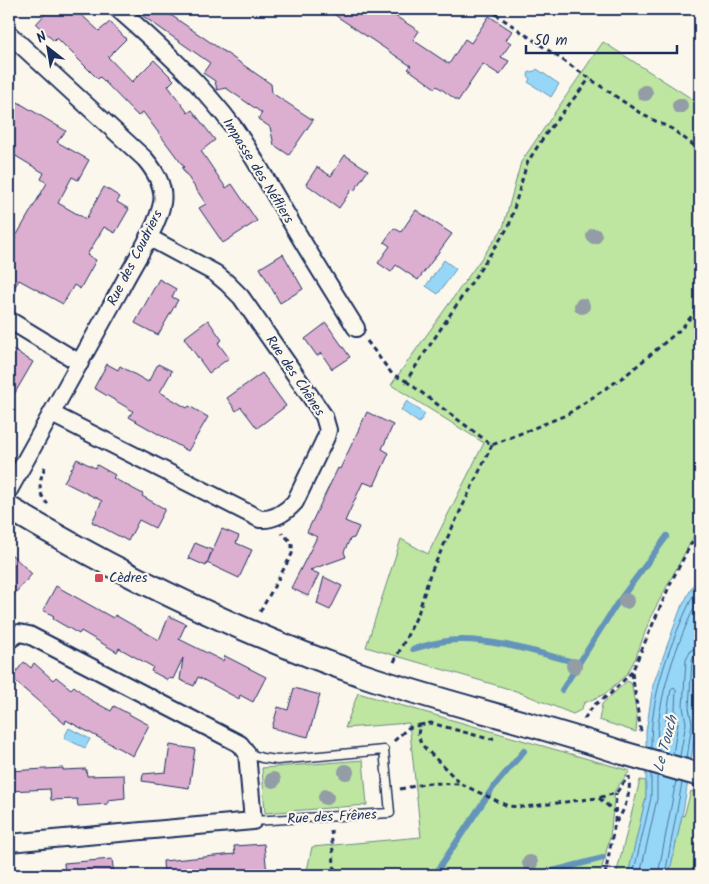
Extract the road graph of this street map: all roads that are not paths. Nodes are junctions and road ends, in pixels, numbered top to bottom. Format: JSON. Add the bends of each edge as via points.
{"nodes":[{"id":1,"x":118,"y":9,"type":"edge"},
{"id":2,"x":9,"y":34,"type":"edge"},
{"id":3,"x":148,"y":237,"type":"junction"},
{"id":4,"x":9,"y":320,"type":"edge"},
{"id":5,"x":356,"y":328,"type":"road end"},
{"id":6,"x":80,"y":363,"type":"junction"},
{"id":7,"x":52,"y":414,"type":"junction"},
{"id":8,"x":9,"y":490,"type":"edge"},
{"id":9,"x":9,"y":508,"type":"edge"},
{"id":10,"x":9,"y":640,"type":"edge"},
{"id":11,"x":246,"y":753,"type":"junction"},
{"id":12,"x":700,"y":783,"type":"edge"},
{"id":13,"x":253,"y":822,"type":"junction"},
{"id":14,"x":9,"y":843,"type":"edge"}],
"edges":[{"from":1,"to":5,"type":"street","name":"Impasse des Néfliers","via":[[157,43],[234,128]]},
{"from":2,"to":3,"type":"street","name":"Rue des Coudriers","via":[[153,168],[163,192],[160,213]]},
{"from":3,"to":6,"type":"street","name":"Rue des Coudriers"},
{"from":3,"to":7,"type":"street","name":"Rue des Chênes","via":[[215,273],[241,297],[324,416],[326,437],[295,502],[284,513],[268,520],[251,516]]},
{"from":4,"to":6,"type":"street"},
{"from":6,"to":7,"type":"street","name":"Rue des Coudriers"},
{"from":7,"to":8,"type":"street","name":"Rue des Coudriers"},
{"from":9,"to":12,"type":"main road","bridge":true,"via":[[125,572],[293,648],[628,766]]},
{"from":10,"to":11,"type":"street","via":[[19,633],[29,635],[240,744]]},
{"from":11,"to":13,"type":"street"},
{"from":11,"to":13,"type":"lane","name":"Rue des Frênes","via":[[277,760],[384,750],[390,813]]},
{"from":13,"to":14,"type":"street","name":"Rue des Frênes"}]}
